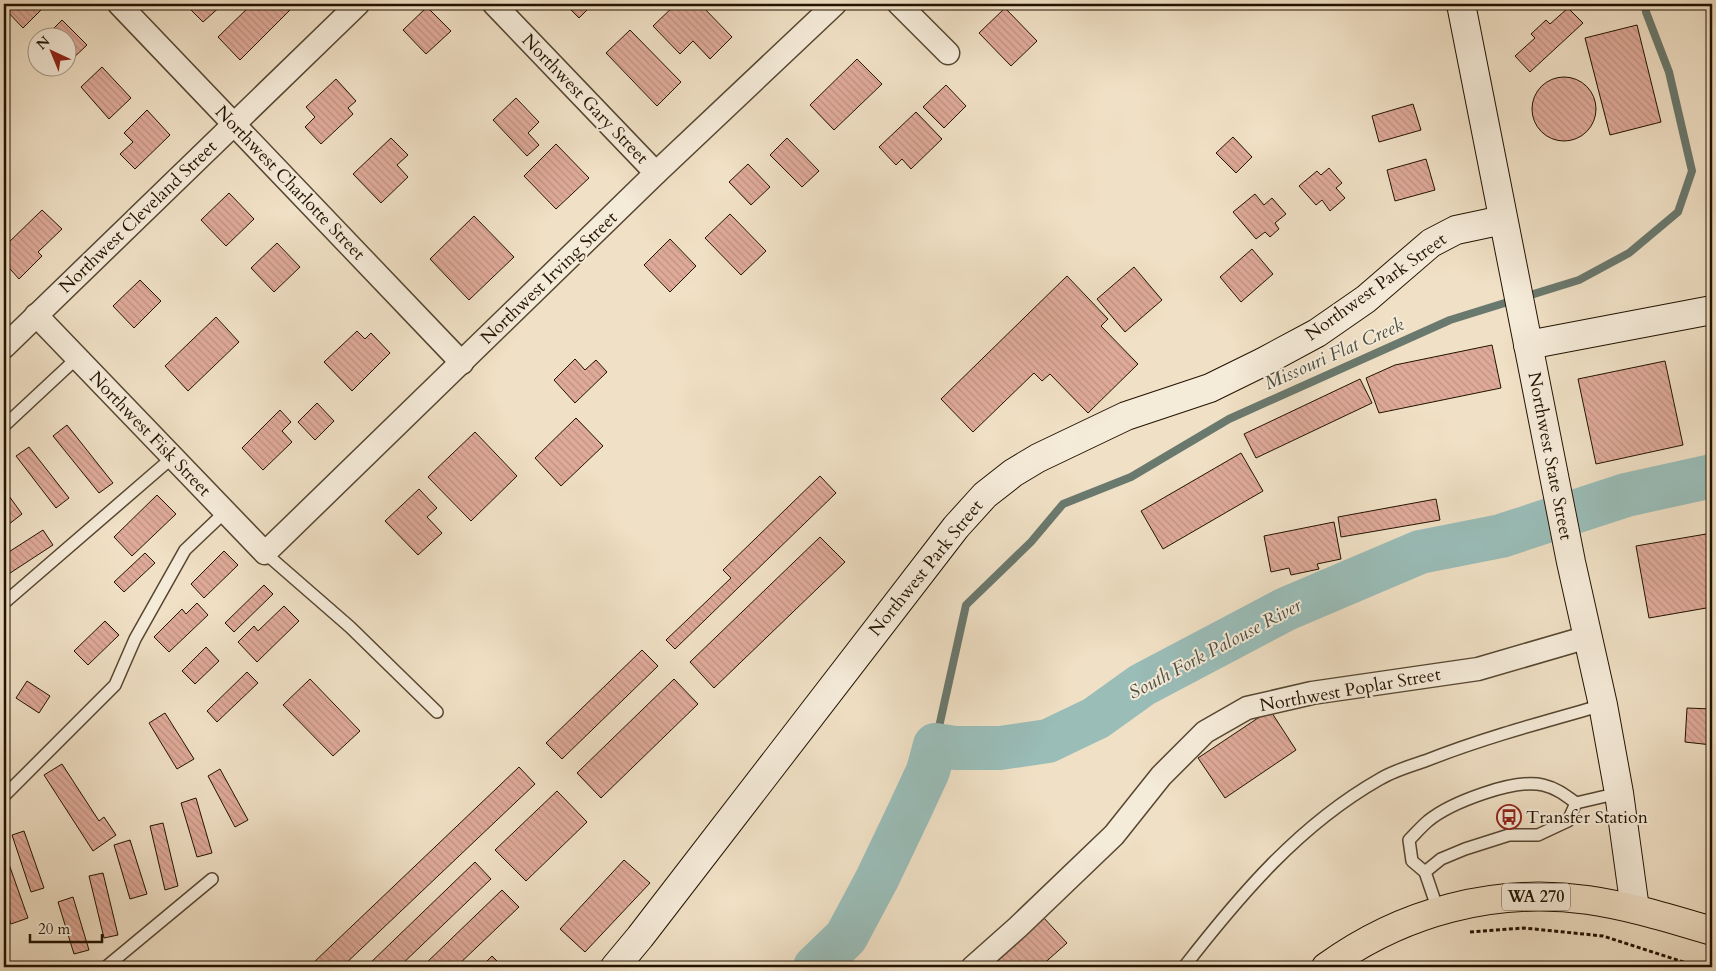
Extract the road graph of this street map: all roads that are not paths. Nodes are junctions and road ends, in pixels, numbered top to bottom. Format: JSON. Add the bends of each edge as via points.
{"nodes":[{"id":1,"x":119,"y":4,"type":"edge"},
{"id":2,"x":358,"y":4,"type":"edge"},
{"id":3,"x":494,"y":4,"type":"edge"},
{"id":4,"x":835,"y":4,"type":"edge"},
{"id":5,"x":899,"y":4,"type":"edge"},
{"id":6,"x":1461,"y":4,"type":"edge"},
{"id":7,"x":948,"y":53,"type":"dead end"},
{"id":8,"x":234,"y":125,"type":"junction"},
{"id":9,"x":656,"y":174,"type":"junction"},
{"id":10,"x":1503,"y":220,"type":"junction"},
{"id":11,"x":1712,"y":310,"type":"edge"},
{"id":12,"x":36,"y":315,"type":"junction"},
{"id":13,"x":1527,"y":333,"type":"junction"},
{"id":14,"x":6,"y":339,"type":"edge"},
{"id":15,"x":77,"y":358,"type":"junction"},
{"id":16,"x":462,"y":363,"type":"junction"},
{"id":17,"x":4,"y":426,"type":"edge"},
{"id":18,"x":173,"y":457,"type":"junction"},
{"id":19,"x":225,"y":512,"type":"junction"},
{"id":20,"x":265,"y":553,"type":"junction"},
{"id":21,"x":4,"y":603,"type":"edge"},
{"id":22,"x":1588,"y":637,"type":"junction"},
{"id":23,"x":1603,"y":705,"type":"junction"},
{"id":24,"x":437,"y":712,"type":"dead end"},
{"id":25,"x":1620,"y":793,"type":"junction"},
{"id":26,"x":4,"y":796,"type":"edge"},
{"id":27,"x":1576,"y":803,"type":"junction"},
{"id":28,"x":1426,"y":872,"type":"junction"},
{"id":29,"x":212,"y":879,"type":"dead end"},
{"id":30,"x":1635,"y":909,"type":"junction"},
{"id":31,"x":1438,"y":910,"type":"junction"},
{"id":32,"x":1712,"y":931,"type":"edge"},
{"id":33,"x":106,"y":967,"type":"edge"},
{"id":34,"x":615,"y":967,"type":"edge"},
{"id":35,"x":973,"y":967,"type":"edge"},
{"id":36,"x":1184,"y":967,"type":"edge"},
{"id":37,"x":1326,"y":967,"type":"edge"}],
"edges":[{"from":1,"to":8,"type":"street","name":"Northwest Charlotte Street"},
{"from":2,"to":8,"type":"street","name":"Northwest Cleveland Street"},
{"from":3,"to":9,"type":"street","name":"Northwest Gary Street"},
{"from":4,"to":9,"type":"street","name":"Northwest Irving Street"},
{"from":5,"to":7,"type":"street"},
{"from":6,"to":10,"type":"street","name":"Northwest State Street"},
{"from":8,"to":12,"type":"street","name":"Northwest Cleveland Street"},
{"from":8,"to":16,"type":"street","name":"Northwest Charlotte Street"},
{"from":9,"to":16,"type":"street","name":"Northwest Irving Street"},
{"from":10,"to":13,"type":"street","name":"Northwest State Street"},
{"from":10,"to":34,"type":"street","name":"Northwest Park Street","via":[[1456,230],[1431,243],[1366,299],[1317,333],[1210,388],[1126,416],[1038,458],[985,496],[925,566]]},
{"from":11,"to":13,"type":"street"},
{"from":12,"to":14,"type":"street","name":"Northwest Cleveland Street"},
{"from":12,"to":15,"type":"street","name":"Northwest Fisk Street"},
{"from":13,"to":22,"type":"street","name":"Northwest State Street"},
{"from":15,"to":17,"type":"lane"},
{"from":15,"to":18,"type":"street","name":"Northwest Fisk Street"},
{"from":16,"to":20,"type":"street","name":"Northwest Irving Street"},
{"from":18,"to":19,"type":"street","name":"Northwest Fisk Street"},
{"from":18,"to":21,"type":"lane"},
{"from":19,"to":20,"type":"street","name":"Northwest Fisk Street"},
{"from":19,"to":26,"type":"lane","via":[[185,550],[136,639],[115,685]]},
{"from":20,"to":24,"type":"lane","via":[[350,627]]},
{"from":22,"to":23,"type":"street","name":"Northwest State Street"},
{"from":22,"to":35,"type":"street","name":"Northwest Poplar Street","via":[[1478,669],[1312,693],[1247,708],[1204,732],[1161,776],[1114,835]]},
{"from":23,"to":25,"type":"street","name":"Northwest State Street"},
{"from":23,"to":36,"type":"lane","via":[[1466,744],[1381,778],[1317,821],[1267,867]]},
{"from":25,"to":27,"type":"lane"},
{"from":25,"to":30,"type":"street","name":"Northwest State Street"},
{"from":27,"to":28,"type":"lane","via":[[1568,821],[1538,835],[1509,835],[1465,848],[1442,859]]},
{"from":27,"to":28,"type":"lane","via":[[1558,790],[1541,784],[1514,786],[1455,804],[1428,821],[1409,840],[1412,861]]},
{"from":28,"to":31,"type":"lane"},
{"from":29,"to":33,"type":"lane"},
{"from":30,"to":31,"type":"main road","number":"WA 270","via":[[1587,900],[1542,897],[1492,899]]},
{"from":30,"to":32,"type":"main road","number":"WA 270"},
{"from":31,"to":37,"type":"main road","number":"WA 270","via":[[1370,939]]}]}
